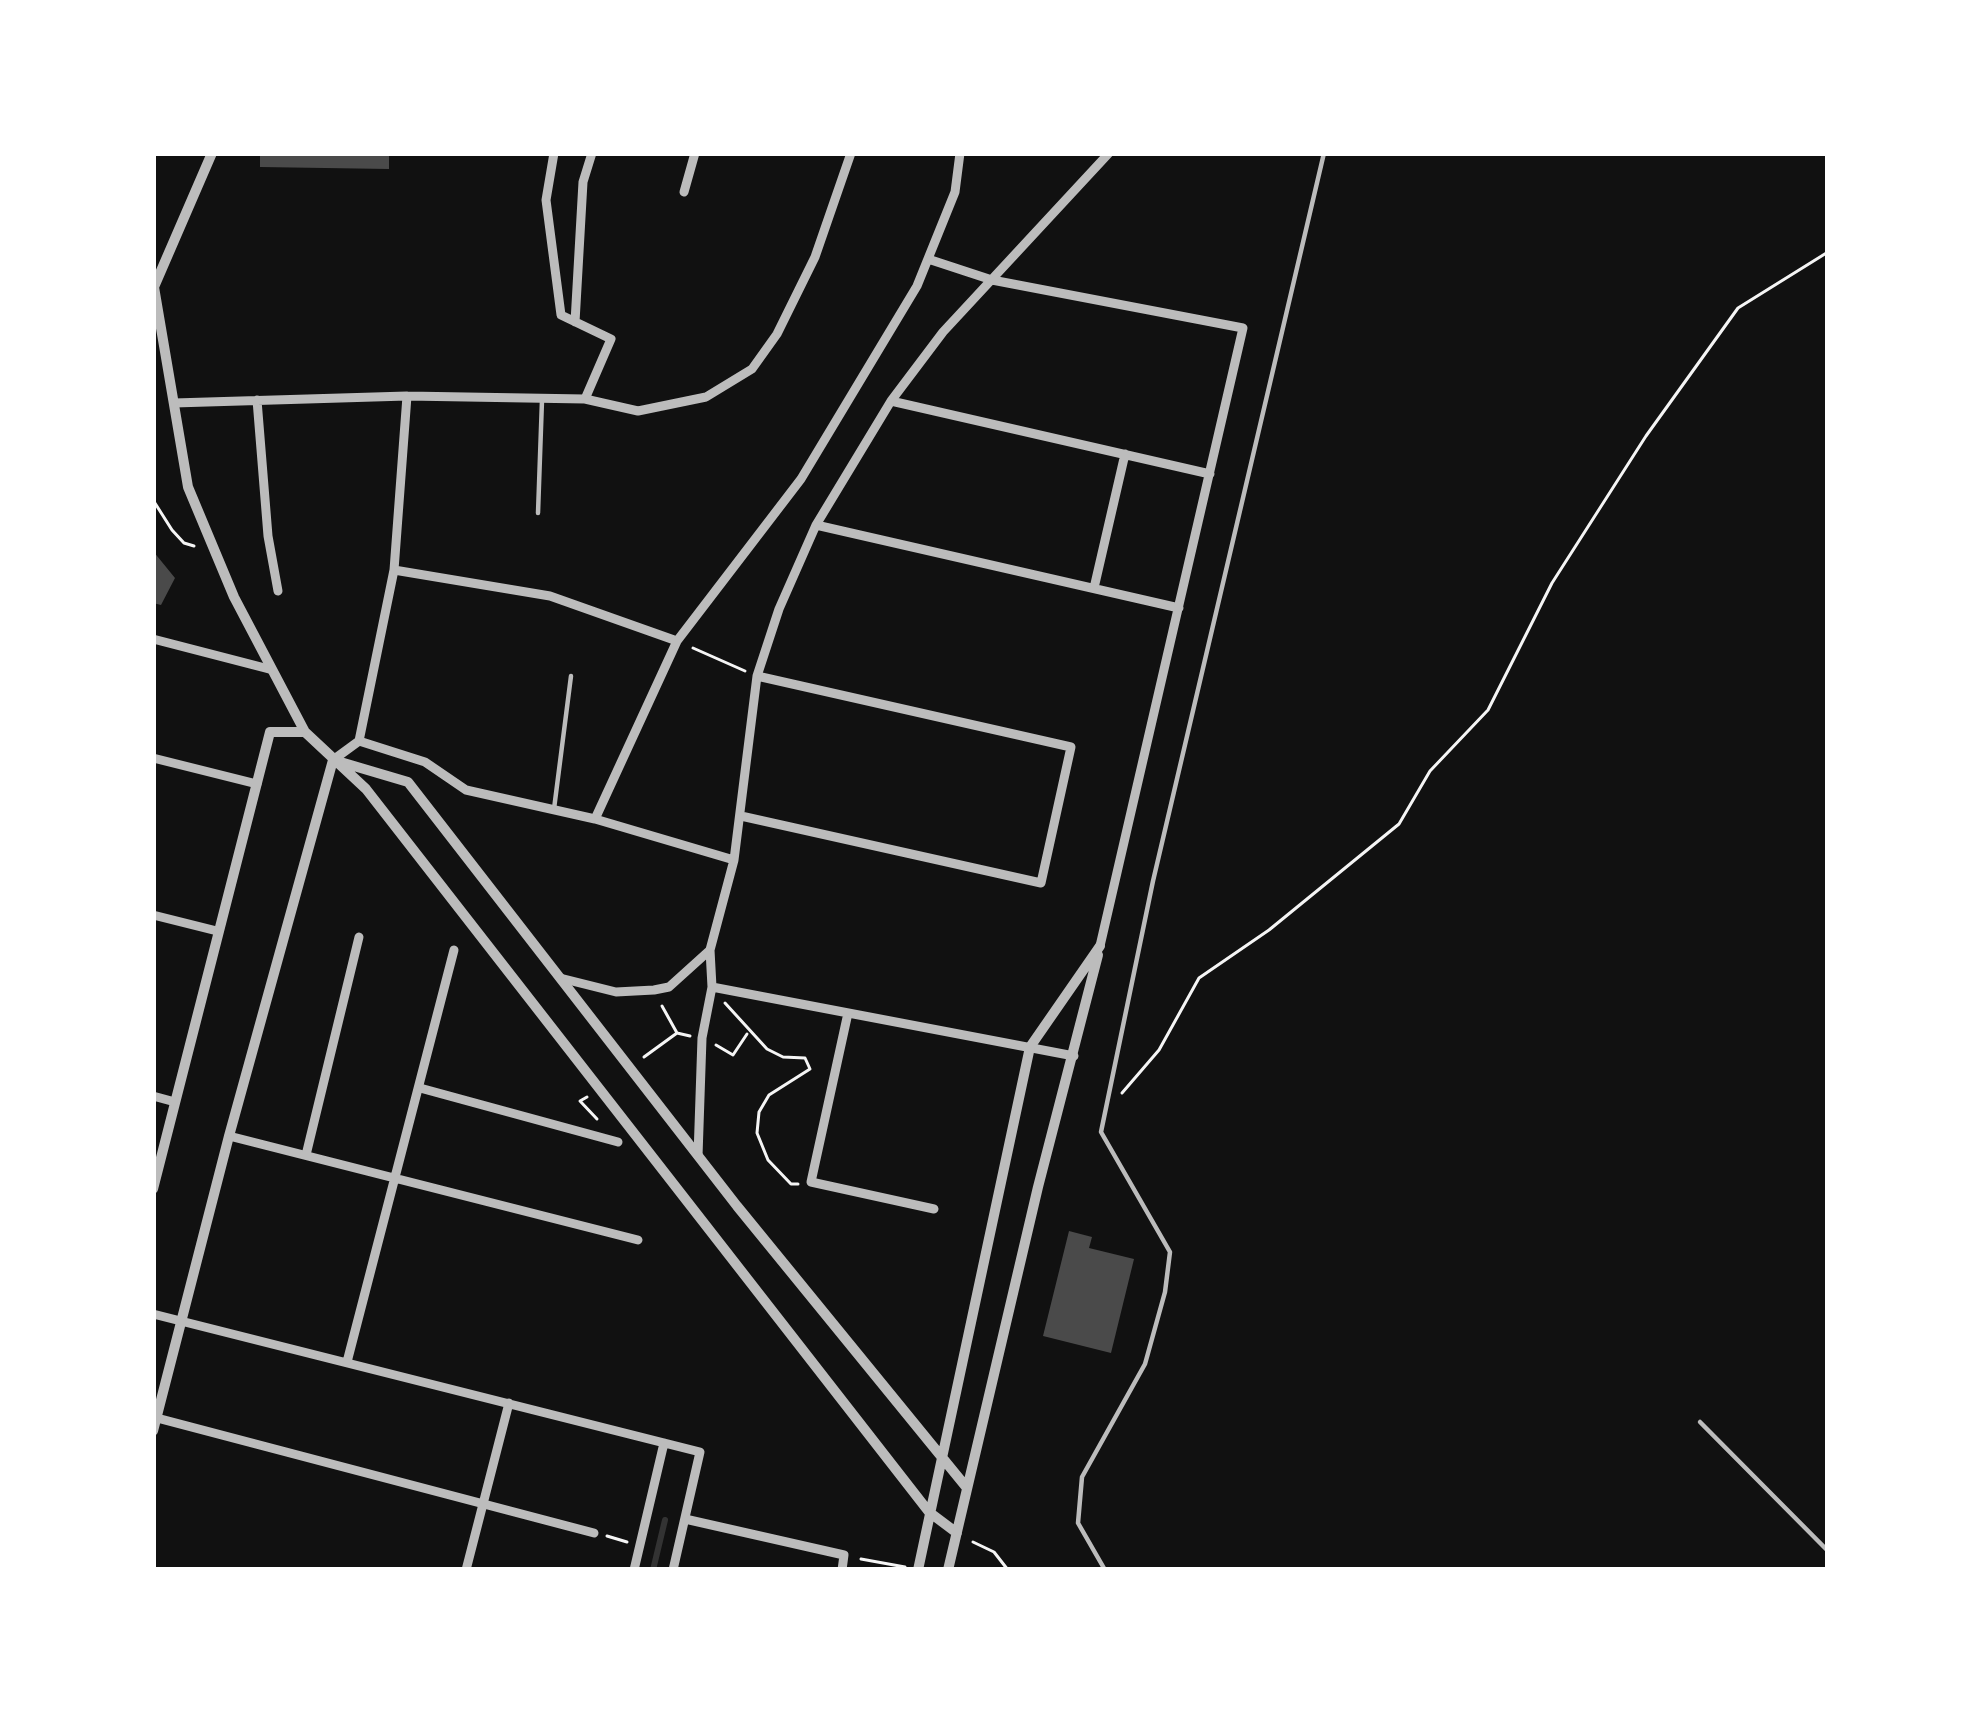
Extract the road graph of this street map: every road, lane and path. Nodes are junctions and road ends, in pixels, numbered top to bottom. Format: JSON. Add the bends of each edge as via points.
{"nodes":[{"id":1,"x":212,"y":153,"type":"edge"},
{"id":2,"x":554,"y":153,"type":"edge"},
{"id":3,"x":592,"y":153,"type":"edge"},
{"id":4,"x":695,"y":153,"type":"edge"},
{"id":5,"x":851,"y":153,"type":"edge"},
{"id":6,"x":960,"y":153,"type":"edge"},
{"id":7,"x":1109,"y":153,"type":"edge"},
{"id":8,"x":1324,"y":153,"type":"edge"},
{"id":9,"x":684,"y":192,"type":"dead end"},
{"id":10,"x":1828,"y":252,"type":"edge"},
{"id":11,"x":928,"y":259,"type":"junction"},
{"id":12,"x":992,"y":280,"type":"junction"},
{"id":13,"x":154,"y":287,"type":"edge"},
{"id":14,"x":574,"y":322,"type":"junction"},
{"id":15,"x":407,"y":396,"type":"junction"},
{"id":16,"x":585,"y":399,"type":"junction"},
{"id":17,"x":257,"y":400,"type":"junction"},
{"id":18,"x":542,"y":400,"type":"junction"},
{"id":19,"x":892,"y":401,"type":"junction"},
{"id":20,"x":174,"y":403,"type":"junction"},
{"id":21,"x":1125,"y":454,"type":"junction"},
{"id":22,"x":1210,"y":473,"type":"junction"},
{"id":23,"x":153,"y":500,"type":"edge"},
{"id":24,"x":538,"y":513,"type":"dead end"},
{"id":25,"x":816,"y":525,"type":"junction"},
{"id":26,"x":215,"y":553,"type":"junction"},
{"id":27,"x":394,"y":570,"type":"junction"},
{"id":28,"x":1094,"y":588,"type":"junction"},
{"id":29,"x":278,"y":591,"type":"dead end"},
{"id":30,"x":1178,"y":608,"type":"junction"},
{"id":31,"x":153,"y":639,"type":"edge"},
{"id":32,"x":677,"y":640,"type":"junction"},
{"id":33,"x":269,"y":669,"type":"junction"},
{"id":34,"x":571,"y":676,"type":"dead end"},
{"id":35,"x":757,"y":676,"type":"junction"},
{"id":36,"x":305,"y":732,"type":"junction"},
{"id":37,"x":359,"y":741,"type":"junction"},
{"id":38,"x":153,"y":758,"type":"edge"},
{"id":39,"x":333,"y":760,"type":"junction"},
{"id":40,"x":256,"y":784,"type":"junction"},
{"id":41,"x":554,"y":809,"type":"junction"},
{"id":42,"x":741,"y":815,"type":"junction"},
{"id":43,"x":595,"y":819,"type":"junction"},
{"id":44,"x":734,"y":860,"type":"junction"},
{"id":45,"x":153,"y":915,"type":"edge"},
{"id":46,"x":217,"y":932,"type":"junction"},
{"id":47,"x":359,"y":937,"type":"dead end"},
{"id":48,"x":1100,"y":946,"type":"junction"},
{"id":49,"x":454,"y":950,"type":"dead end"},
{"id":50,"x":710,"y":950,"type":"junction"},
{"id":51,"x":560,"y":978,"type":"junction"},
{"id":52,"x":712,"y":987,"type":"junction"},
{"id":53,"x":848,"y":1013,"type":"junction"},
{"id":54,"x":677,"y":1034,"type":"dead end"},
{"id":55,"x":1030,"y":1047,"type":"junction"},
{"id":56,"x":1074,"y":1056,"type":"junction"},
{"id":57,"x":629,"y":1067,"type":"junction"},
{"id":58,"x":420,"y":1088,"type":"junction"},
{"id":59,"x":598,"y":1089,"type":"junction"},
{"id":60,"x":153,"y":1096,"type":"edge"},
{"id":61,"x":175,"y":1102,"type":"junction"},
{"id":62,"x":1101,"y":1132,"type":"junction"},
{"id":63,"x":229,"y":1136,"type":"junction"},
{"id":64,"x":618,"y":1142,"type":"joint"},
{"id":65,"x":306,"y":1155,"type":"junction"},
{"id":66,"x":698,"y":1156,"type":"junction"},
{"id":67,"x":396,"y":1178,"type":"junction"},
{"id":68,"x":812,"y":1182,"type":"junction"},
{"id":69,"x":153,"y":1189,"type":"edge"},
{"id":70,"x":934,"y":1209,"type":"dead end"},
{"id":71,"x":638,"y":1240,"type":"dead end"},
{"id":72,"x":153,"y":1314,"type":"edge"},
{"id":73,"x":182,"y":1320,"type":"junction"},
{"id":74,"x":347,"y":1362,"type":"junction"},
{"id":75,"x":509,"y":1403,"type":"junction"},
{"id":76,"x":157,"y":1418,"type":"junction"},
{"id":77,"x":1700,"y":1422,"type":"dead end"},
{"id":78,"x":153,"y":1431,"type":"edge"},
{"id":79,"x":664,"y":1443,"type":"junction"},
{"id":80,"x":941,"y":1460,"type":"junction"},
{"id":81,"x":967,"y":1488,"type":"junction"},
{"id":82,"x":482,"y":1504,"type":"junction"},
{"id":83,"x":929,"y":1511,"type":"junction"},
{"id":84,"x":685,"y":1519,"type":"junction"},
{"id":85,"x":594,"y":1533,"type":"joint"},
{"id":86,"x":957,"y":1534,"type":"junction"},
{"id":87,"x":640,"y":1546,"type":"junction"},
{"id":88,"x":1828,"y":1551,"type":"edge"},
{"id":89,"x":844,"y":1556,"type":"junction"},
{"id":90,"x":466,"y":1570,"type":"edge"},
{"id":91,"x":634,"y":1570,"type":"edge"},
{"id":92,"x":673,"y":1570,"type":"edge"},
{"id":93,"x":842,"y":1570,"type":"edge"},
{"id":94,"x":918,"y":1570,"type":"edge"},
{"id":95,"x":948,"y":1570,"type":"edge"},
{"id":96,"x":1008,"y":1570,"type":"edge"},
{"id":97,"x":1105,"y":1570,"type":"edge"}],
"edges":[{"from":1,"to":13,"type":"street"},
{"from":2,"to":14,"type":"street","via":[[545,200],[550,255],[561,315]]},
{"from":3,"to":14,"type":"street"},
{"from":4,"to":9,"type":"street"},
{"from":5,"to":16,"type":"street","via":[[815,257],[752,369],[706,397],[638,411]]},
{"from":6,"to":11,"type":"street","via":[[955,192]]},
{"from":7,"to":12,"type":"street"},
{"from":8,"to":62,"type":"lane"},
{"from":10,"to":62,"type":"path","via":[[1738,308],[1564,565],[1488,710],[1430,771],[1399,824],[1199,978]]},
{"from":11,"to":12,"type":"street"},
{"from":11,"to":32,"type":"street","via":[[801,479]]},
{"from":12,"to":19,"type":"street"},
{"from":12,"to":22,"type":"street","via":[[1243,328]]},
{"from":13,"to":20,"type":"street"},
{"from":14,"to":16,"type":"street","via":[[611,339]]},
{"from":15,"to":17,"type":"street"},
{"from":15,"to":18,"type":"street"},
{"from":15,"to":27,"type":"street"},
{"from":16,"to":18,"type":"street"},
{"from":17,"to":20,"type":"street"},
{"from":17,"to":29,"type":"street"},
{"from":18,"to":24,"type":"lane"},
{"from":19,"to":21,"type":"street"},
{"from":19,"to":25,"type":"street"},
{"from":20,"to":26,"type":"street","via":[[188,487]]},
{"from":21,"to":22,"type":"street"},
{"from":21,"to":28,"type":"street"},
{"from":22,"to":30,"type":"street"},
{"from":23,"to":26,"type":"path","via":[[184,543]]},
{"from":25,"to":28,"type":"street"},
{"from":25,"to":35,"type":"street"},
{"from":26,"to":33,"type":"street"},
{"from":27,"to":32,"type":"street","via":[[550,596]]},
{"from":27,"to":37,"type":"street"},
{"from":28,"to":30,"type":"street"},
{"from":30,"to":48,"type":"street"},
{"from":31,"to":33,"type":"street"},
{"from":32,"to":35,"type":"path"},
{"from":32,"to":43,"type":"street"},
{"from":33,"to":36,"type":"street"},
{"from":34,"to":41,"type":"lane"},
{"from":35,"to":42,"type":"street"},
{"from":35,"to":42,"type":"street","via":[[1071,747],[1041,883]]},
{"from":36,"to":39,"type":"street"},
{"from":36,"to":40,"type":"street","via":[[271,732]]},
{"from":37,"to":39,"type":"street"},
{"from":37,"to":41,"type":"street","via":[[425,762],[466,790]]},
{"from":38,"to":40,"type":"street"},
{"from":39,"to":51,"type":"street","via":[[408,782]]},
{"from":39,"to":59,"type":"street","via":[[366,789]]},
{"from":39,"to":63,"type":"street"},
{"from":40,"to":46,"type":"street"},
{"from":41,"to":43,"type":"street"},
{"from":42,"to":44,"type":"street"},
{"from":43,"to":44,"type":"street"},
{"from":44,"to":50,"type":"street"},
{"from":45,"to":46,"type":"street"},
{"from":46,"to":61,"type":"street"},
{"from":47,"to":65,"type":"street"},
{"from":48,"to":55,"type":"street"},
{"from":48,"to":56,"type":"street"},
{"from":49,"to":58,"type":"street"},
{"from":50,"to":51,"type":"street","via":[[669,987],[654,990],[616,992]]},
{"from":50,"to":52,"type":"street"},
{"from":51,"to":57,"type":"street"},
{"from":52,"to":53,"type":"street"},
{"from":52,"to":66,"type":"street"},
{"from":52,"to":68,"type":"path","via":[[767,1049],[806,1058],[810,1069],[769,1095],[757,1133],[791,1184]]},
{"from":53,"to":55,"type":"street"},
{"from":53,"to":68,"type":"street"},
{"from":54,"to":57,"type":"path"},
{"from":55,"to":56,"type":"street"},
{"from":55,"to":80,"type":"street"},
{"from":56,"to":81,"type":"street"},
{"from":57,"to":66,"type":"street"},
{"from":58,"to":64,"type":"street"},
{"from":58,"to":67,"type":"street"},
{"from":59,"to":64,"type":"path","via":[[580,1101]]},
{"from":59,"to":83,"type":"street"},
{"from":60,"to":61,"type":"street"},
{"from":61,"to":69,"type":"street"},
{"from":62,"to":97,"type":"lane","via":[[1170,1252],[1145,1364],[1082,1477],[1078,1523]]},
{"from":63,"to":65,"type":"street"},
{"from":63,"to":73,"type":"street"},
{"from":65,"to":67,"type":"street"},
{"from":66,"to":80,"type":"street"},
{"from":67,"to":71,"type":"street"},
{"from":67,"to":74,"type":"street"},
{"from":68,"to":70,"type":"street"},
{"from":72,"to":73,"type":"street"},
{"from":73,"to":74,"type":"street"},
{"from":73,"to":76,"type":"street"},
{"from":74,"to":75,"type":"street"},
{"from":75,"to":79,"type":"street"},
{"from":75,"to":82,"type":"street"},
{"from":76,"to":78,"type":"street"},
{"from":76,"to":82,"type":"street"},
{"from":77,"to":88,"type":"lane"},
{"from":79,"to":84,"type":"street","via":[[700,1452]]},
{"from":79,"to":87,"type":"street"},
{"from":80,"to":81,"type":"street"},
{"from":80,"to":83,"type":"street"},
{"from":81,"to":86,"type":"street"},
{"from":82,"to":85,"type":"street"},
{"from":82,"to":90,"type":"street"},
{"from":83,"to":86,"type":"street"},
{"from":83,"to":94,"type":"street"},
{"from":84,"to":89,"type":"street"},
{"from":84,"to":92,"type":"street"},
{"from":85,"to":87,"type":"path"},
{"from":86,"to":95,"type":"street"},
{"from":86,"to":96,"type":"path","via":[[994,1552]]},
{"from":87,"to":91,"type":"street"},
{"from":89,"to":93,"type":"street"},
{"from":89,"to":94,"type":"path"}]}
